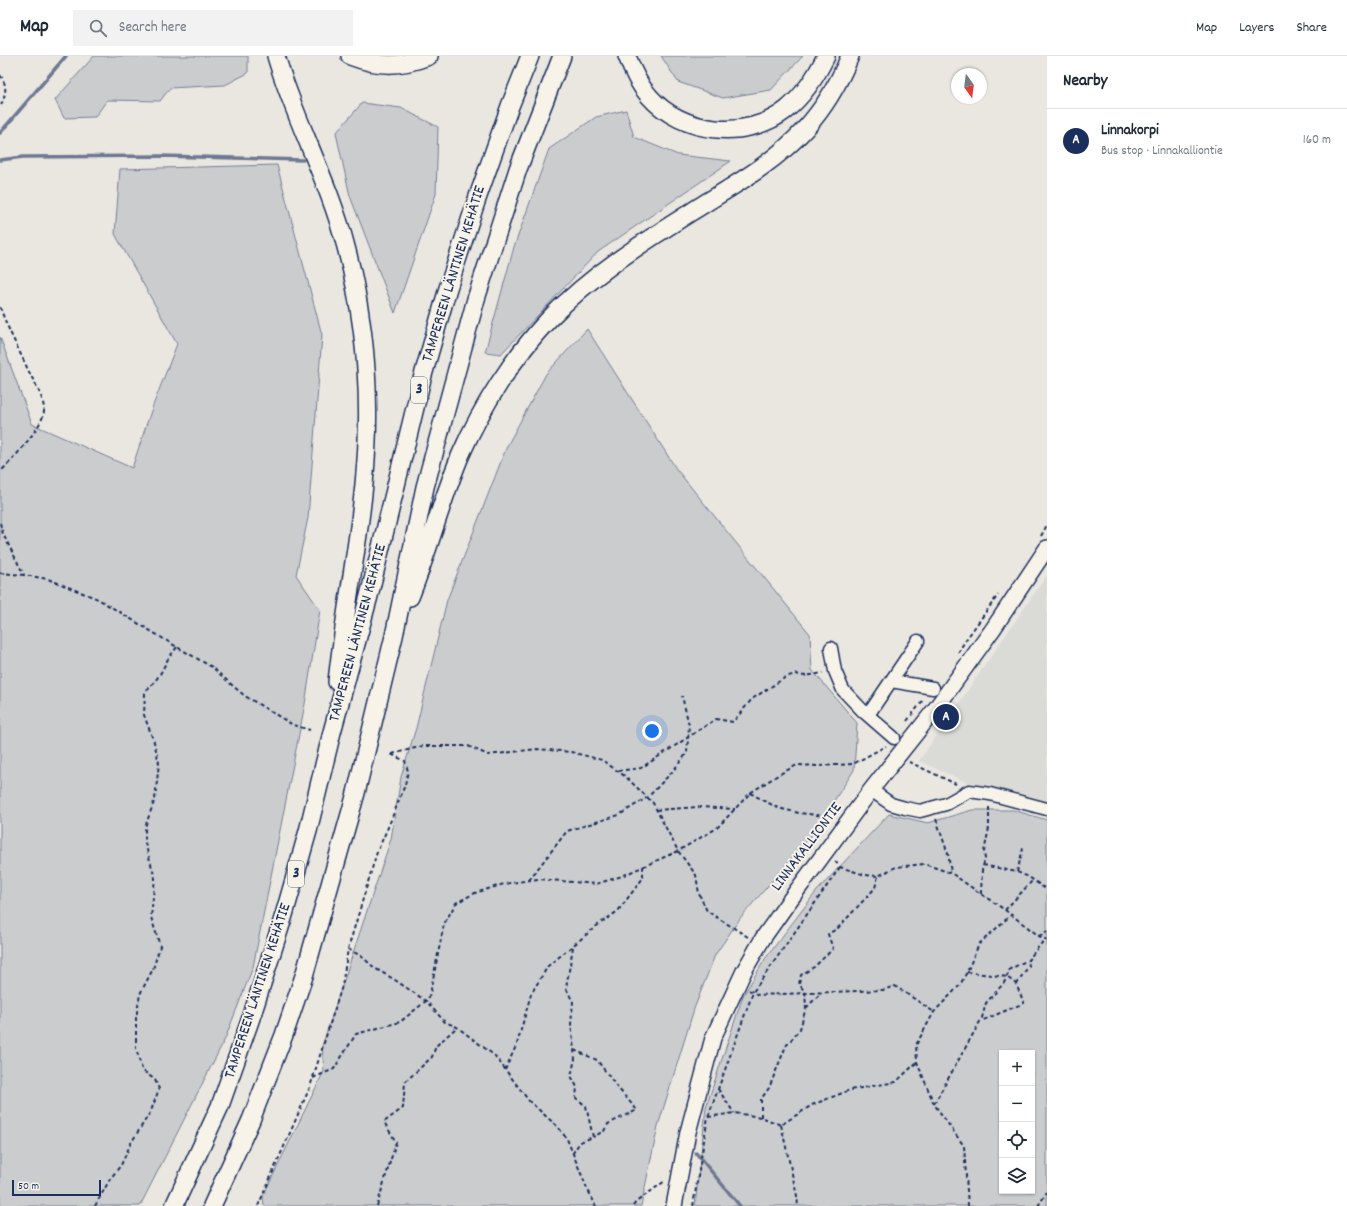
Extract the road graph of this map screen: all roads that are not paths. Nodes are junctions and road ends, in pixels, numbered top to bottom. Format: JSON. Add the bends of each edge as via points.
{"nodes":[{"id":1,"x":276,"y":56,"type":"edge"},
{"id":2,"x":350,"y":56,"type":"edge"},
{"id":3,"x":429,"y":56,"type":"edge"},
{"id":4,"x":530,"y":56,"type":"edge"},
{"id":5,"x":562,"y":56,"type":"edge"},
{"id":6,"x":628,"y":56,"type":"edge"},
{"id":7,"x":826,"y":56,"type":"edge"},
{"id":8,"x":850,"y":56,"type":"edge"},
{"id":9,"x":1047,"y":548,"type":"edge"},
{"id":10,"x":394,"y":636,"type":"junction"},
{"id":11,"x":918,"y":641,"type":"dead end"},
{"id":12,"x":831,"y":648,"type":"dead end"},
{"id":13,"x":891,"y":681,"type":"junction"},
{"id":14,"x":933,"y":688,"type":"dead end"},
{"id":15,"x":868,"y":715,"type":"junction"},
{"id":16,"x":332,"y":732,"type":"junction"},
{"id":17,"x":891,"y":742,"type":"road end"},
{"id":18,"x":872,"y":790,"type":"junction"},
{"id":19,"x":1047,"y":809,"type":"edge"},
{"id":20,"x":174,"y":1206,"type":"edge"},
{"id":21,"x":212,"y":1206,"type":"edge"},
{"id":22,"x":674,"y":1206,"type":"edge"}],
"edges":[{"from":1,"to":16,"type":"highway","via":[[283,81],[330,196],[346,246],[361,321],[364,352],[367,432],[364,482],[357,546],[340,652]]},
{"from":2,"to":3,"type":"highway","via":[[374,64],[390,65],[417,61]]},
{"from":4,"to":16,"type":"highway","name":"TAMPEREEN LÄNTINEN KEHÄTIE","number":"3","via":[[476,202],[446,296],[422,379],[369,596]]},
{"from":5,"to":10,"type":"highway","name":"TAMPEREEN LÄNTINEN KEHÄTIE","number":"3","via":[[518,169],[476,299],[425,488]]},
{"from":6,"to":7,"type":"highway","via":[[648,96],[659,106],[699,127],[728,129],[758,124],[785,110],[809,86]]},
{"from":8,"to":10,"type":"highway","via":[[833,93],[804,130],[785,149],[758,170],[613,264],[550,318],[532,339],[494,391],[461,453],[422,567]]},
{"from":9,"to":18,"type":"main road","name":"LINNAKALLIONTIE","via":[[936,708]]},
{"from":10,"to":21,"type":"highway","name":"TAMPEREEN LÄNTINEN KEHÄTIE","number":"3","via":[[356,793],[304,976],[251,1120]]},
{"from":11,"to":13,"type":"lane"},
{"from":12,"to":15,"type":"lane","via":[[834,671],[843,690]]},
{"from":13,"to":14,"type":"lane"},
{"from":13,"to":15,"type":"lane"},
{"from":15,"to":17,"type":"lane"},
{"from":16,"to":20,"type":"highway","name":"TAMPEREEN LÄNTINEN KEHÄTIE","number":"3","via":[[308,831],[252,1015],[220,1106]]},
{"from":18,"to":19,"type":"lane","via":[[891,804],[920,811],[946,804],[969,791]]},
{"from":18,"to":22,"type":"main road","name":"LINNAKALLIONTIE","via":[[763,938],[736,986],[713,1038],[688,1132]]}]}
